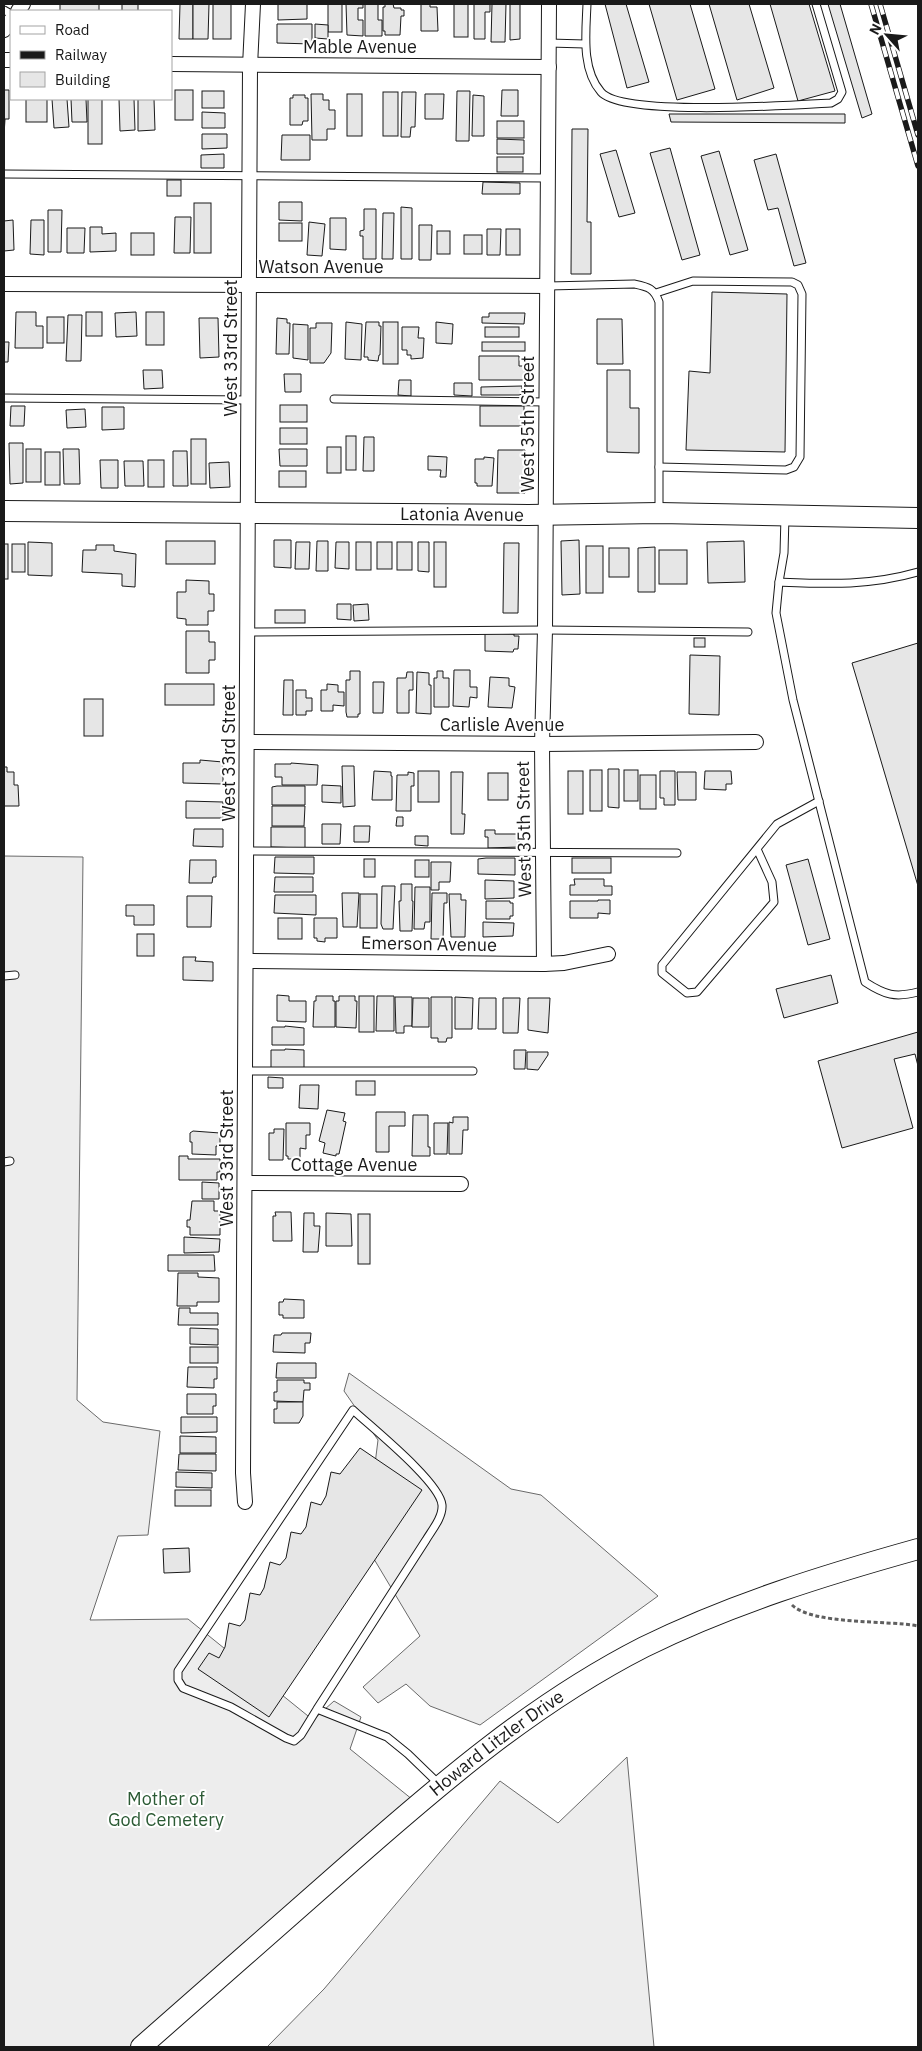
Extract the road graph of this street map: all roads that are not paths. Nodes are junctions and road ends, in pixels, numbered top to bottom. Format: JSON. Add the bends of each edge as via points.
{"nodes":[{"id":1,"x":253,"y":4,"type":"edge"},
{"id":2,"x":550,"y":4,"type":"edge"},
{"id":3,"x":587,"y":4,"type":"edge"},
{"id":4,"x":816,"y":4,"type":"edge"},
{"id":5,"x":549,"y":43,"type":"junction"},
{"id":6,"x":586,"y":44,"type":"junction"},
{"id":7,"x":172,"y":64,"type":"edge"},
{"id":8,"x":250,"y":66,"type":"junction"},
{"id":9,"x":549,"y":67,"type":"junction"},
{"id":10,"x":4,"y":174,"type":"edge"},
{"id":11,"x":250,"y":175,"type":"junction"},
{"id":12,"x":548,"y":178,"type":"junction"},
{"id":13,"x":4,"y":284,"type":"edge"},
{"id":14,"x":251,"y":286,"type":"junction"},
{"id":15,"x":548,"y":286,"type":"junction"},
{"id":16,"x":656,"y":293,"type":"junction"},
{"id":17,"x":4,"y":398,"type":"edge"},
{"id":18,"x":334,"y":399,"type":"dead end"},
{"id":19,"x":250,"y":400,"type":"junction"},
{"id":20,"x":547,"y":402,"type":"junction"},
{"id":21,"x":659,"y":467,"type":"junction"},
{"id":22,"x":4,"y":511,"type":"edge"},
{"id":23,"x":249,"y":513,"type":"junction"},
{"id":24,"x":659,"y":513,"type":"junction"},
{"id":25,"x":546,"y":514,"type":"junction"},
{"id":26,"x":785,"y":516,"type":"junction"},
{"id":27,"x":918,"y":518,"type":"edge"},
{"id":28,"x":918,"y":572,"type":"edge"},
{"id":29,"x":779,"y":582,"type":"junction"},
{"id":30,"x":545,"y":630,"type":"junction"},
{"id":31,"x":248,"y":632,"type":"junction"},
{"id":32,"x":748,"y":632,"type":"dead end"},
{"id":33,"x":248,"y":742,"type":"junction"},
{"id":34,"x":756,"y":742,"type":"dead end"},
{"id":35,"x":542,"y":744,"type":"junction"},
{"id":36,"x":819,"y":801,"type":"junction"},
{"id":37,"x":757,"y":849,"type":"junction"},
{"id":38,"x":247,"y":851,"type":"junction"},
{"id":39,"x":544,"y":853,"type":"junction"},
{"id":40,"x":678,"y":853,"type":"dead end"},
{"id":41,"x":608,"y":954,"type":"dead end"},
{"id":42,"x":247,"y":961,"type":"junction"},
{"id":43,"x":544,"y":964,"type":"junction"},
{"id":44,"x":14,"y":974,"type":"dead end"},
{"id":45,"x":4,"y":976,"type":"edge"},
{"id":46,"x":918,"y":992,"type":"edge"},
{"id":47,"x":246,"y":1071,"type":"junction"},
{"id":48,"x":473,"y":1072,"type":"dead end"},
{"id":49,"x":246,"y":1183,"type":"junction"},
{"id":50,"x":461,"y":1184,"type":"dead end"},
{"id":51,"x":245,"y":1502,"type":"dead end"},
{"id":52,"x":918,"y":1549,"type":"edge"},
{"id":53,"x":317,"y":1709,"type":"junction"},
{"id":54,"x":440,"y":1785,"type":"junction"},
{"id":55,"x":141,"y":2047,"type":"edge"}],
"edges":[{"from":1,"to":8,"type":"street","name":"West 33rd Street"},
{"from":2,"to":5,"type":"street","name":"West 35th Street"},
{"from":3,"to":6,"type":"lane"},
{"from":4,"to":6,"type":"lane","via":[[842,92],[838,100],[831,103],[682,108],[618,100],[602,93],[591,72]]},
{"from":5,"to":6,"type":"lane"},
{"from":5,"to":9,"type":"street","name":"West 35th Street"},
{"from":7,"to":8,"type":"street","name":"Mable Avenue"},
{"from":8,"to":9,"type":"street","name":"Mable Avenue"},
{"from":8,"to":11,"type":"street","name":"West 33rd Street"},
{"from":9,"to":12,"type":"street","name":"West 35th Street"},
{"from":10,"to":11,"type":"lane"},
{"from":11,"to":12,"type":"lane"},
{"from":11,"to":14,"type":"street","name":"West 33rd Street"},
{"from":12,"to":15,"type":"street","name":"West 35th Street"},
{"from":13,"to":14,"type":"street","name":"Watson Avenue"},
{"from":14,"to":15,"type":"street","name":"Watson Avenue"},
{"from":14,"to":19,"type":"street","name":"West 33rd Street"},
{"from":15,"to":16,"type":"lane","via":[[634,284]]},
{"from":15,"to":20,"type":"street","name":"West 35th Street"},
{"from":16,"to":21,"type":"lane","via":[[659,302]]},
{"from":16,"to":21,"type":"lane","via":[[693,281],[792,282],[798,285],[802,294],[800,457],[794,467],[786,470]]},
{"from":17,"to":19,"type":"lane"},
{"from":18,"to":20,"type":"lane"},
{"from":19,"to":23,"type":"street","name":"West 33rd Street"},
{"from":20,"to":25,"type":"street","name":"West 35th Street"},
{"from":21,"to":24,"type":"lane"},
{"from":22,"to":23,"type":"main road","name":"Latonia Avenue"},
{"from":23,"to":25,"type":"main road","name":"Latonia Avenue"},
{"from":23,"to":31,"type":"street","name":"West 33rd Street"},
{"from":24,"to":25,"type":"main road","name":"Latonia Avenue"},
{"from":24,"to":26,"type":"main road","name":"Latonia Avenue"},
{"from":25,"to":30,"type":"street","name":"West 35th Street"},
{"from":26,"to":27,"type":"main road","name":"Latonia Avenue"},
{"from":26,"to":29,"type":"lane"},
{"from":28,"to":29,"type":"lane","via":[[868,583]]},
{"from":29,"to":36,"type":"lane","via":[[776,614],[793,700]]},
{"from":30,"to":31,"type":"lane"},
{"from":30,"to":32,"type":"lane"},
{"from":30,"to":35,"type":"street","name":"West 35th Street"},
{"from":31,"to":33,"type":"street","name":"West 33rd Street"},
{"from":33,"to":35,"type":"street","name":"Carlisle Avenue"},
{"from":33,"to":38,"type":"street","name":"West 33rd Street"},
{"from":34,"to":35,"type":"street","name":"Carlisle Avenue"},
{"from":35,"to":39,"type":"street","name":"West 35th Street"},
{"from":36,"to":37,"type":"lane","via":[[777,824]]},
{"from":36,"to":46,"type":"lane","via":[[865,982],[880,992],[901,997]]},
{"from":37,"to":37,"type":"lane","via":[[662,965],[662,974],[687,993],[697,992],[774,902],[772,882]]},
{"from":38,"to":39,"type":"lane"},
{"from":38,"to":42,"type":"street","name":"West 33rd Street"},
{"from":39,"to":40,"type":"lane"},
{"from":39,"to":43,"type":"street","name":"West 35th Street"},
{"from":41,"to":43,"type":"street","name":"Emerson Avenue"},
{"from":42,"to":43,"type":"street","name":"Emerson Avenue"},
{"from":42,"to":47,"type":"street","name":"West 33rd Street"},
{"from":44,"to":45,"type":"lane"},
{"from":47,"to":48,"type":"lane"},
{"from":47,"to":49,"type":"street","name":"West 33rd Street"},
{"from":49,"to":50,"type":"street","name":"Cottage Avenue"},
{"from":49,"to":51,"type":"street","name":"West 33rd Street"},
{"from":52,"to":54,"type":"main road","name":"Howard Litzler Drive","via":[[785,1589],[716,1614],[644,1648],[594,1675],[510,1730]]},
{"from":53,"to":53,"type":"lane","via":[[426,1540],[440,1517],[442,1505],[421,1472],[353,1410],[178,1671],[178,1680],[183,1688],[230,1707],[294,1741]]},
{"from":53,"to":54,"type":"lane","via":[[386,1737]]},
{"from":54,"to":55,"type":"main road","name":"Howard Litzler Drive"}]}
